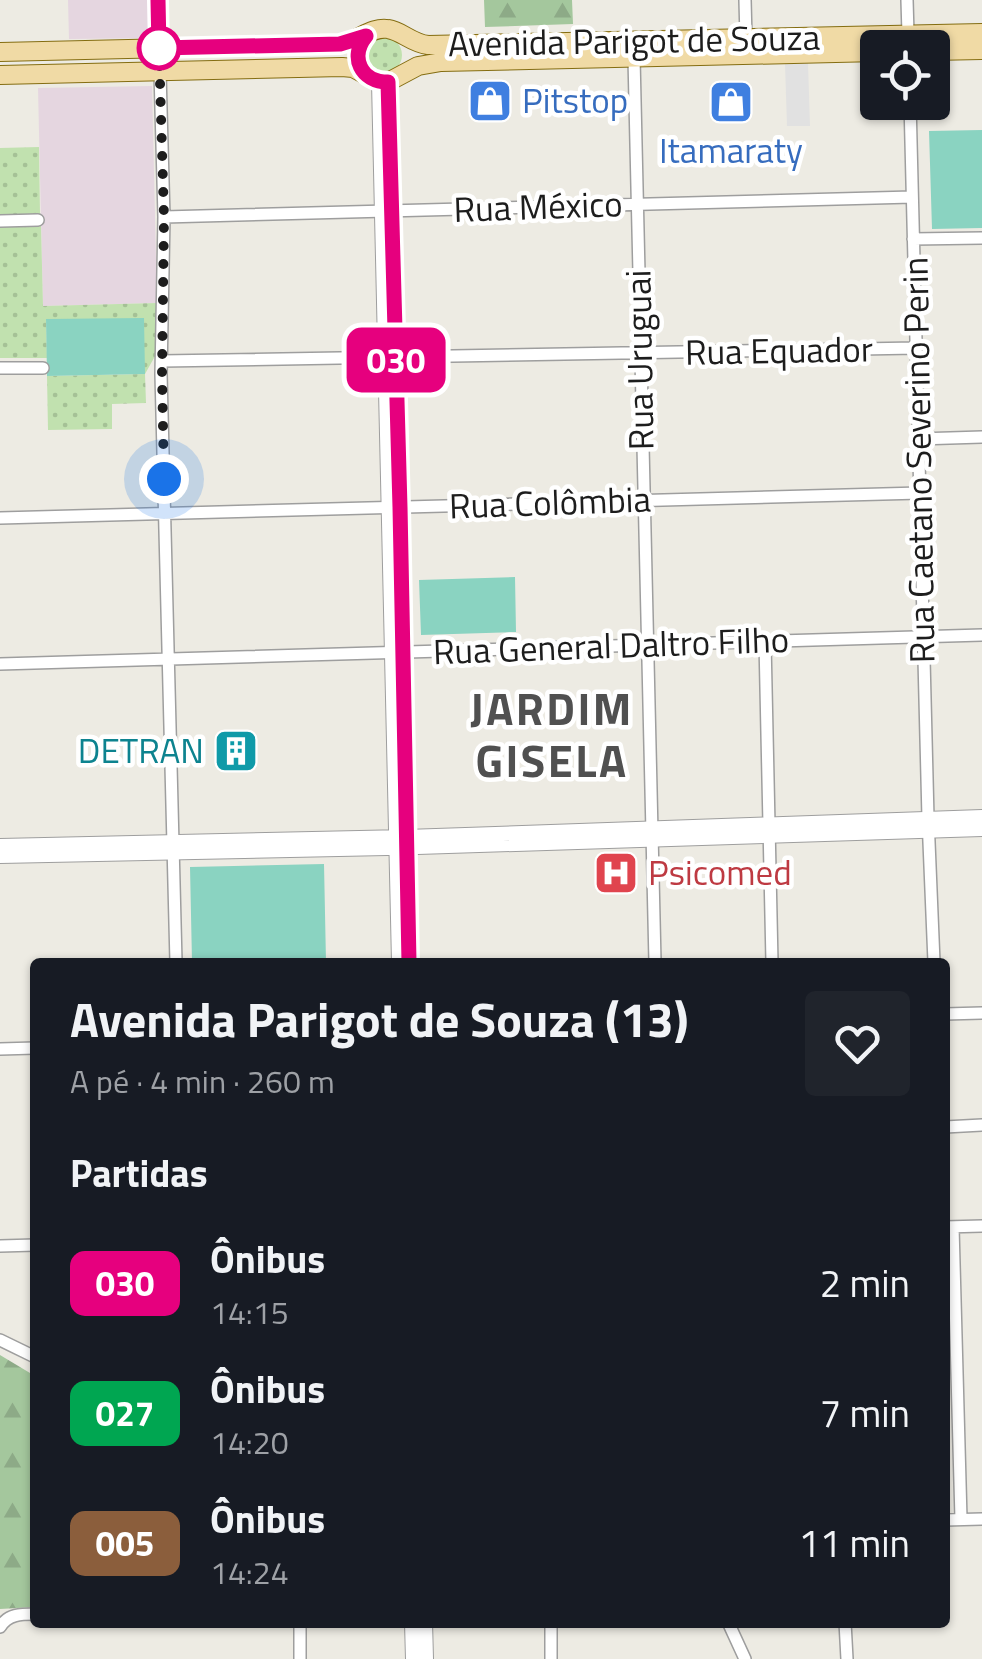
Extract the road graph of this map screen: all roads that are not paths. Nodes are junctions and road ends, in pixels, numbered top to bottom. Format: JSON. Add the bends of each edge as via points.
{"nodes":[{"id":1,"x":158,"y":0,"type":"edge"},
{"id":2,"x":746,"y":0,"type":"edge"},
{"id":3,"x":907,"y":0,"type":"edge"},
{"id":4,"x":908,"y":30,"type":"edge"},
{"id":5,"x":950,"y":33,"type":"edge"},
{"id":6,"x":982,"y":33,"type":"edge"},
{"id":7,"x":860,"y":35,"type":"edge"},
{"id":8,"x":366,"y":36,"type":"junction"},
{"id":9,"x":746,"y":38,"type":"junction"},
{"id":10,"x":407,"y":39,"type":"junction"},
{"id":11,"x":159,"y":48,"type":"junction"},
{"id":12,"x":982,"y":50,"type":"edge"},
{"id":13,"x":950,"y":51,"type":"edge"},
{"id":14,"x":0,"y":52,"type":"edge"},
{"id":15,"x":860,"y":52,"type":"edge"},
{"id":16,"x":634,"y":58,"type":"junction"},
{"id":17,"x":159,"y":71,"type":"junction"},
{"id":18,"x":405,"y":72,"type":"junction"},
{"id":19,"x":0,"y":75,"type":"edge"},
{"id":20,"x":378,"y":80,"type":"junction"},
{"id":21,"x":910,"y":120,"type":"edge"},
{"id":22,"x":912,"y":197,"type":"junction"},
{"id":23,"x":637,"y":204,"type":"junction"},
{"id":24,"x":387,"y":211,"type":"junction"},
{"id":25,"x":164,"y":217,"type":"junction"},
{"id":26,"x":38,"y":220,"type":"dead end"},
{"id":27,"x":0,"y":221,"type":"edge"},
{"id":28,"x":982,"y":238,"type":"edge"},
{"id":29,"x":913,"y":240,"type":"junction"},
{"id":30,"x":916,"y":348,"type":"junction"},
{"id":31,"x":640,"y":354,"type":"junction"},
{"id":32,"x":391,"y":358,"type":"junction"},
{"id":33,"x":162,"y":361,"type":"junction"},
{"id":34,"x":0,"y":368,"type":"edge"},
{"id":35,"x":43,"y":368,"type":"dead end"},
{"id":36,"x":982,"y":437,"type":"edge"},
{"id":37,"x":918,"y":438,"type":"junction"},
{"id":38,"x":920,"y":493,"type":"junction"},
{"id":39,"x":644,"y":501,"type":"junction"},
{"id":40,"x":395,"y":508,"type":"junction"},
{"id":41,"x":165,"y":514,"type":"junction"},
{"id":42,"x":0,"y":518,"type":"edge"},
{"id":43,"x":982,"y":635,"type":"edge"},
{"id":44,"x":923,"y":636,"type":"junction"},
{"id":45,"x":765,"y":642,"type":"junction"},
{"id":46,"x":646,"y":646,"type":"junction"},
{"id":47,"x":397,"y":653,"type":"junction"},
{"id":48,"x":168,"y":659,"type":"junction"},
{"id":49,"x":0,"y":664,"type":"edge"},
{"id":50,"x":982,"y":818,"type":"edge"},
{"id":51,"x":928,"y":824,"type":"junction"},
{"id":52,"x":982,"y":829,"type":"edge"},
{"id":53,"x":768,"y":831,"type":"junction"},
{"id":54,"x":653,"y":834,"type":"junction"},
{"id":55,"x":402,"y":842,"type":"junction"},
{"id":56,"x":0,"y":846,"type":"edge"},
{"id":57,"x":173,"y":848,"type":"junction"},
{"id":58,"x":0,"y":856,"type":"edge"},
{"id":59,"x":176,"y":958,"type":"edge"},
{"id":60,"x":399,"y":958,"type":"edge"},
{"id":61,"x":410,"y":958,"type":"edge"},
{"id":62,"x":656,"y":958,"type":"edge"},
{"id":63,"x":772,"y":958,"type":"edge"},
{"id":64,"x":934,"y":958,"type":"edge"},
{"id":65,"x":982,"y":1013,"type":"edge"},
{"id":66,"x":950,"y":1014,"type":"edge"},
{"id":67,"x":30,"y":1048,"type":"edge"},
{"id":68,"x":0,"y":1049,"type":"edge"},
{"id":69,"x":950,"y":1126,"type":"edge"},
{"id":70,"x":982,"y":1126,"type":"edge"},
{"id":71,"x":982,"y":1226,"type":"edge"},
{"id":72,"x":950,"y":1227,"type":"edge"},
{"id":73,"x":30,"y":1245,"type":"edge"},
{"id":74,"x":0,"y":1246,"type":"edge"},
{"id":75,"x":950,"y":1251,"type":"edge"},
{"id":76,"x":0,"y":1340,"type":"edge"},
{"id":77,"x":30,"y":1355,"type":"edge"},
{"id":78,"x":961,"y":1519,"type":"junction"},
{"id":79,"x":982,"y":1519,"type":"edge"},
{"id":80,"x":950,"y":1520,"type":"edge"},
{"id":81,"x":30,"y":1614,"type":"edge"},
{"id":82,"x":2,"y":1624,"type":"edge"},
{"id":83,"x":300,"y":1628,"type":"edge"},
{"id":84,"x":412,"y":1628,"type":"edge"},
{"id":85,"x":425,"y":1628,"type":"edge"},
{"id":86,"x":551,"y":1628,"type":"edge"},
{"id":87,"x":731,"y":1628,"type":"edge"},
{"id":88,"x":846,"y":1628,"type":"edge"},
{"id":89,"x":300,"y":1659,"type":"edge"},
{"id":90,"x":413,"y":1659,"type":"edge"},
{"id":91,"x":426,"y":1659,"type":"edge"},
{"id":92,"x":551,"y":1659,"type":"edge"},
{"id":93,"x":745,"y":1659,"type":"edge"},
{"id":94,"x":846,"y":1659,"type":"edge"}],
"edges":[{"from":1,"to":11,"type":"street"},
{"from":2,"to":9,"type":"street"},
{"from":3,"to":4,"type":"street"},
{"from":5,"to":6,"type":"main road","name":"Avenida Parigot de Souza"},
{"from":7,"to":9,"type":"main road","name":"Avenida Parigot de Souza"},
{"from":8,"to":10,"type":"main road","name":"Avenida Parigot de Souza","via":[[384,28]]},
{"from":8,"to":11,"type":"main road","name":"Avenida Parigot de Souza","via":[[340,44]]},
{"from":8,"to":20,"type":"main road","via":[[360,66]]},
{"from":9,"to":10,"type":"main road","name":"Avenida Parigot de Souza","via":[[428,46]]},
{"from":10,"to":18,"type":"main road","name":"Avenida Parigot de Souza"},
{"from":11,"to":14,"type":"main road","name":"Avenida Parigot de Souza"},
{"from":11,"to":17,"type":"street"},
{"from":12,"to":13,"type":"main road"},
{"from":15,"to":16,"type":"main road","name":"Avenida Parigot de Souza"},
{"from":16,"to":18,"type":"main road","name":"Avenida Parigot de Souza","via":[[441,62]]},
{"from":16,"to":23,"type":"street","name":"Rua Uruguai"},
{"from":17,"to":19,"type":"main road"},
{"from":17,"to":20,"type":"main road","via":[[342,67]]},
{"from":17,"to":25,"type":"street"},
{"from":18,"to":20,"type":"main road","name":"Avenida Parigot de Souza"},
{"from":20,"to":24,"type":"street"},
{"from":21,"to":22,"type":"street","name":"Rua Caetano Severino Perin"},
{"from":22,"to":23,"type":"street","name":"Rua México"},
{"from":22,"to":29,"type":"street","name":"Rua Caetano Severino Perin"},
{"from":23,"to":24,"type":"street","name":"Rua México"},
{"from":23,"to":31,"type":"street","name":"Rua Uruguai"},
{"from":24,"to":25,"type":"street","name":"Rua México"},
{"from":24,"to":32,"type":"street"},
{"from":25,"to":33,"type":"street"},
{"from":26,"to":27,"type":"street"},
{"from":28,"to":29,"type":"street"},
{"from":29,"to":30,"type":"street","name":"Rua Caetano Severino Perin"},
{"from":30,"to":31,"type":"street","name":"Rua Equador"},
{"from":30,"to":37,"type":"street","name":"Rua Caetano Severino Perin"},
{"from":31,"to":32,"type":"street","name":"Rua Equador"},
{"from":31,"to":39,"type":"street","name":"Rua Uruguai"},
{"from":32,"to":33,"type":"street","name":"Rua Equador"},
{"from":32,"to":40,"type":"street"},
{"from":33,"to":41,"type":"street"},
{"from":34,"to":35,"type":"street"},
{"from":36,"to":37,"type":"street"},
{"from":37,"to":38,"type":"street","name":"Rua Caetano Severino Perin"},
{"from":38,"to":39,"type":"street","name":"Rua Colômbia"},
{"from":38,"to":44,"type":"street","name":"Rua Caetano Severino Perin"},
{"from":39,"to":40,"type":"street","name":"Rua Colômbia"},
{"from":39,"to":46,"type":"street","name":"Rua Uruguai"},
{"from":40,"to":41,"type":"street","name":"Rua Colômbia"},
{"from":40,"to":47,"type":"street"},
{"from":41,"to":42,"type":"street","name":"Rua Colômbia"},
{"from":41,"to":48,"type":"street"},
{"from":43,"to":44,"type":"street","name":"Rua General Daltro Filho"},
{"from":44,"to":45,"type":"street","name":"Rua General Daltro Filho"},
{"from":44,"to":51,"type":"street","name":"Rua Caetano Severino Perin"},
{"from":45,"to":46,"type":"street","name":"Rua General Daltro Filho"},
{"from":45,"to":53,"type":"street"},
{"from":46,"to":47,"type":"street","name":"Rua General Daltro Filho"},
{"from":46,"to":54,"type":"street","name":"Rua Uruguai"},
{"from":47,"to":48,"type":"street","name":"Rua General Daltro Filho"},
{"from":47,"to":55,"type":"street"},
{"from":48,"to":49,"type":"street","name":"Rua General Daltro Filho"},
{"from":48,"to":57,"type":"street"},
{"from":50,"to":51,"type":"street"},
{"from":51,"to":52,"type":"street"},
{"from":51,"to":53,"type":"street"},
{"from":51,"to":64,"type":"street","name":"Rua Caetano Severino Perin"},
{"from":53,"to":54,"type":"street"},
{"from":53,"to":63,"type":"street"},
{"from":54,"to":55,"type":"street"},
{"from":54,"to":62,"type":"street","name":"Rua Uruguai"},
{"from":55,"to":57,"type":"street"},
{"from":55,"to":60,"type":"street"},
{"from":55,"to":61,"type":"street"},
{"from":56,"to":57,"type":"street"},
{"from":57,"to":58,"type":"street"},
{"from":57,"to":59,"type":"street"},
{"from":65,"to":66,"type":"street"},
{"from":67,"to":68,"type":"street"},
{"from":69,"to":70,"type":"street"},
{"from":71,"to":72,"type":"street"},
{"from":73,"to":74,"type":"street"},
{"from":75,"to":78,"type":"street"},
{"from":76,"to":77,"type":"street"},
{"from":78,"to":79,"type":"street"},
{"from":78,"to":80,"type":"street"},
{"from":81,"to":82,"type":"street"},
{"from":83,"to":89,"type":"street"},
{"from":84,"to":90,"type":"street"},
{"from":85,"to":91,"type":"street"},
{"from":86,"to":92,"type":"street"},
{"from":87,"to":93,"type":"street"},
{"from":88,"to":94,"type":"street"}]}
